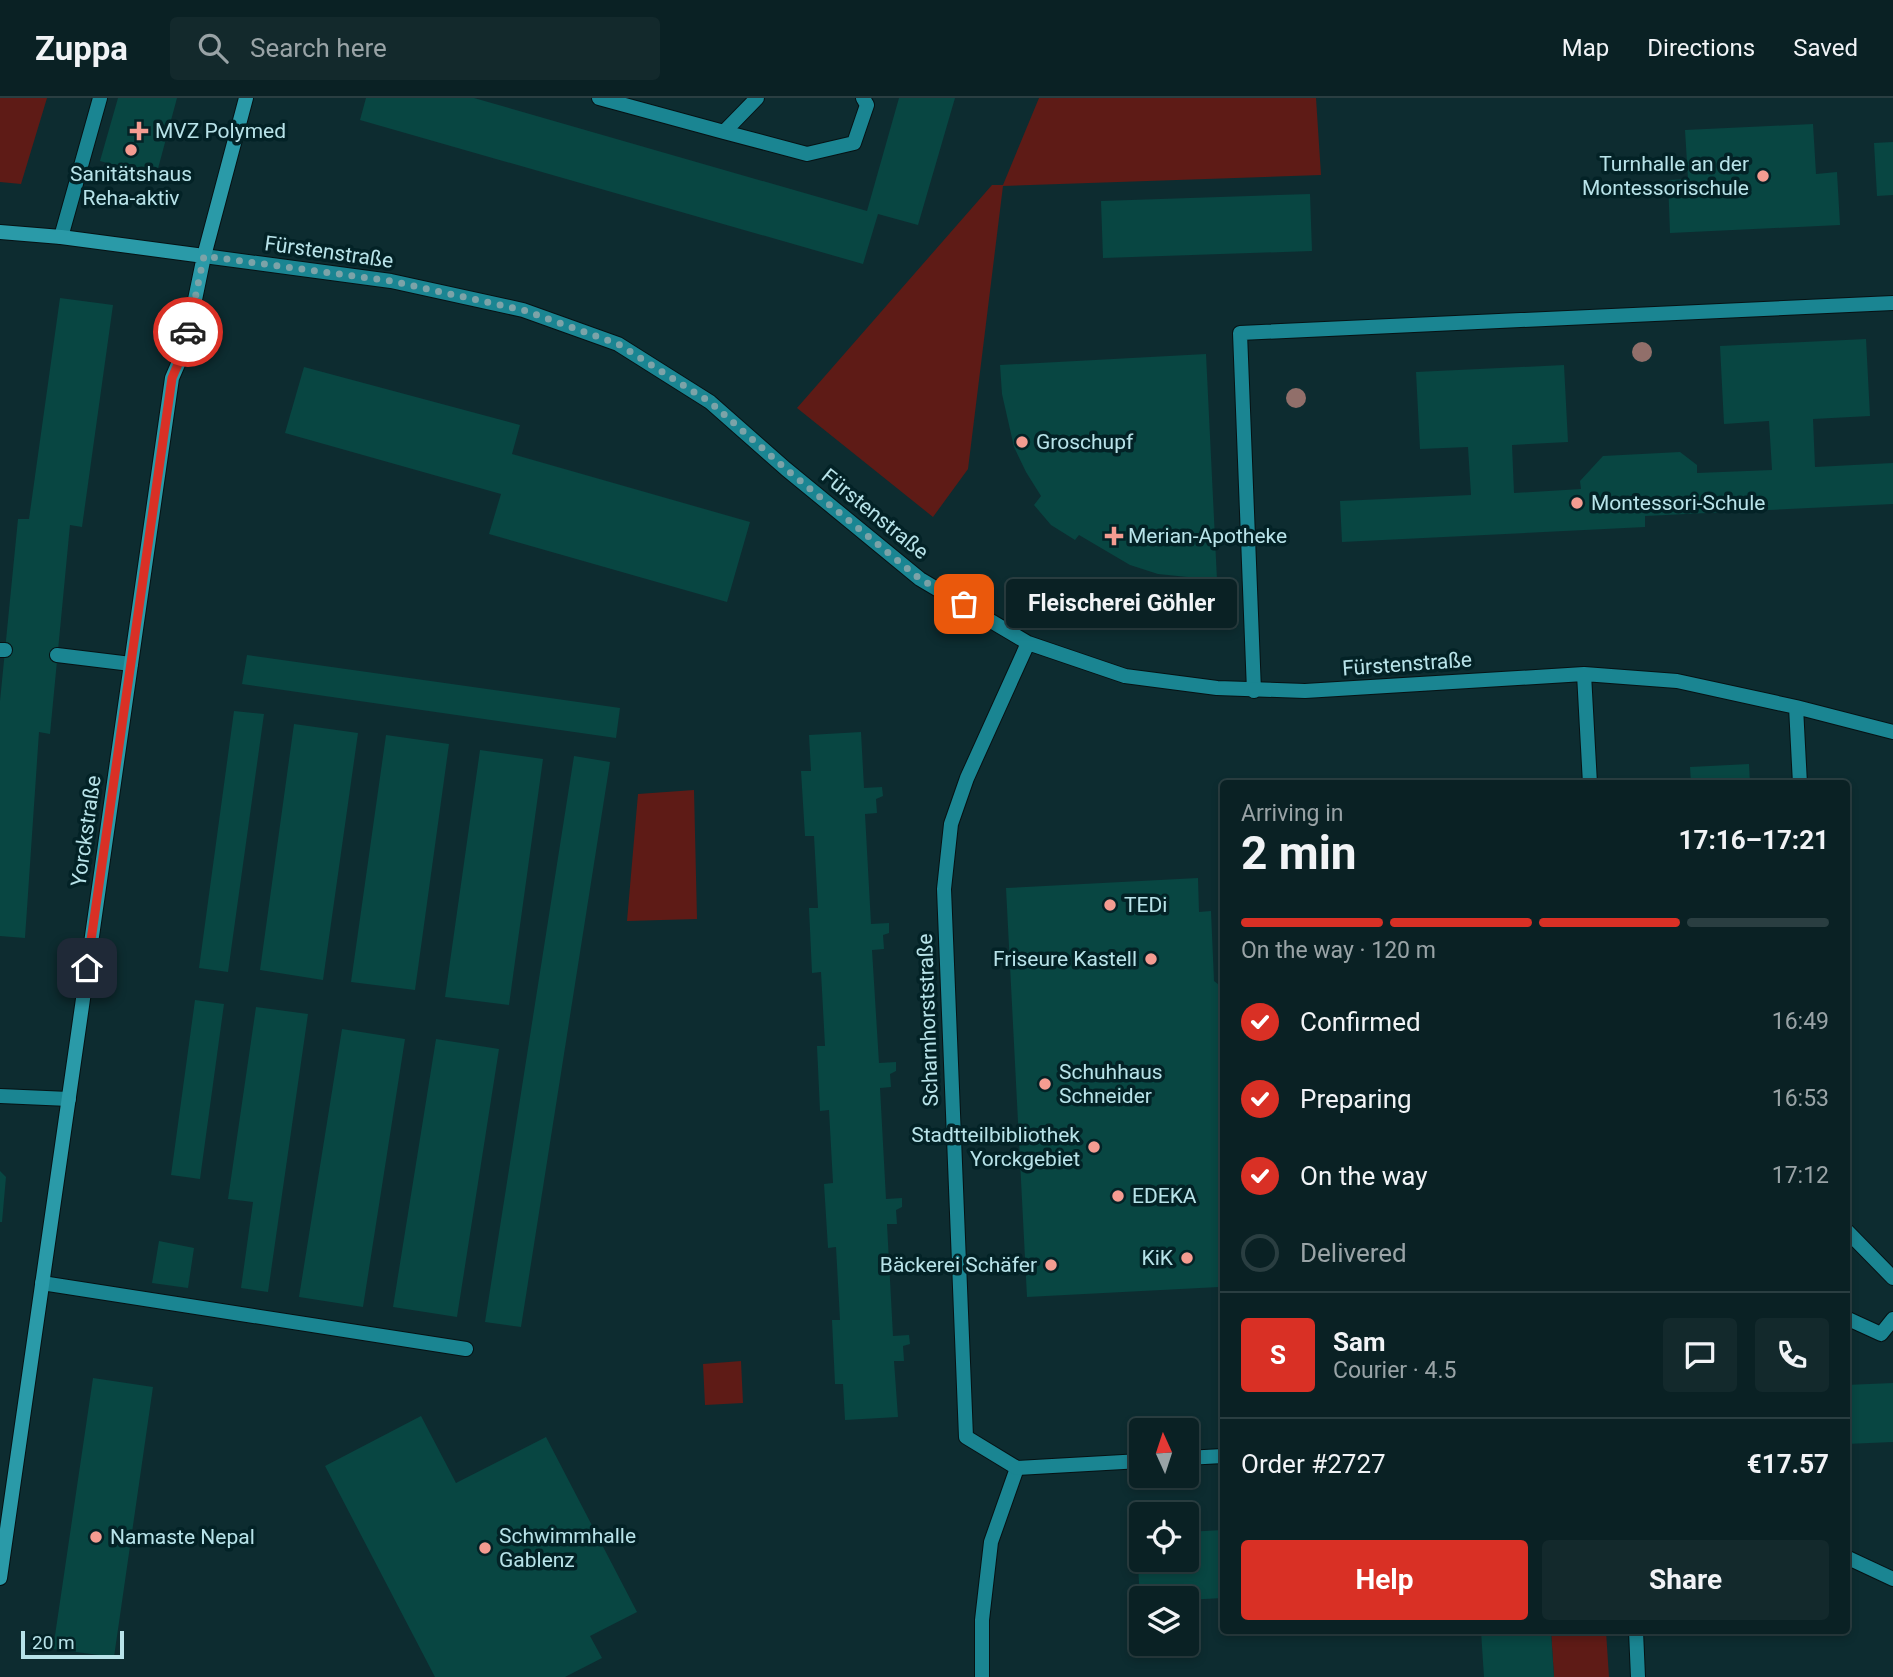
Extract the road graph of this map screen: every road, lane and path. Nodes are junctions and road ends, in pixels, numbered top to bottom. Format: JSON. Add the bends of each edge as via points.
{"nodes":[{"id":1,"x":100,"y":98,"type":"edge"},
{"id":2,"x":246,"y":98,"type":"edge"},
{"id":3,"x":599,"y":98,"type":"edge"},
{"id":4,"x":757,"y":98,"type":"edge"},
{"id":5,"x":863,"y":98,"type":"edge"},
{"id":6,"x":724,"y":132,"type":"junction"},
{"id":7,"x":0,"y":232,"type":"edge"},
{"id":8,"x":61,"y":237,"type":"junction"},
{"id":9,"x":204,"y":256,"type":"junction"},
{"id":10,"x":1893,"y":303,"type":"edge"},
{"id":11,"x":1028,"y":643,"type":"junction"},
{"id":12,"x":57,"y":655,"type":"dead end"},
{"id":13,"x":131,"y":664,"type":"junction"},
{"id":14,"x":1584,"y":674,"type":"junction"},
{"id":15,"x":1254,"y":691,"type":"junction"},
{"id":16,"x":1796,"y":707,"type":"junction"},
{"id":17,"x":1893,"y":732,"type":"edge"},
{"id":18,"x":1590,"y":780,"type":"edge"},
{"id":19,"x":1800,"y":780,"type":"edge"},
{"id":20,"x":0,"y":1096,"type":"edge"},
{"id":21,"x":69,"y":1099,"type":"junction"},
{"id":22,"x":1850,"y":1234,"type":"edge"},
{"id":23,"x":1893,"y":1278,"type":"edge"},
{"id":24,"x":42,"y":1283,"type":"junction"},
{"id":25,"x":1893,"y":1319,"type":"edge"},
{"id":26,"x":1850,"y":1320,"type":"edge"},
{"id":27,"x":466,"y":1349,"type":"dead end"},
{"id":28,"x":1220,"y":1456,"type":"edge"},
{"id":29,"x":1199,"y":1457,"type":"edge"},
{"id":30,"x":1129,"y":1462,"type":"edge"},
{"id":31,"x":1017,"y":1468,"type":"junction"},
{"id":32,"x":1850,"y":1559,"type":"edge"},
{"id":33,"x":0,"y":1578,"type":"edge"},
{"id":34,"x":1893,"y":1579,"type":"edge"},
{"id":35,"x":1636,"y":1634,"type":"edge"},
{"id":36,"x":982,"y":1677,"type":"edge"},
{"id":37,"x":1638,"y":1677,"type":"edge"}],
"edges":[{"from":1,"to":8,"type":"street"},
{"from":2,"to":9,"type":"main road","name":"Yorckstraße"},
{"from":3,"to":6,"type":"street"},
{"from":4,"to":6,"type":"street"},
{"from":5,"to":6,"type":"street","via":[[867,105],[853,144],[807,154]]},
{"from":7,"to":8,"type":"main road","name":"Fürstenstraße"},
{"from":8,"to":9,"type":"main road","name":"Fürstenstraße"},
{"from":9,"to":11,"type":"street","name":"Fürstenstraße","via":[[391,281],[523,310],[618,344],[710,402],[920,579]]},
{"from":9,"to":13,"type":"main road","name":"Yorckstraße","via":[[185,348],[172,378]]},
{"from":10,"to":15,"type":"street","via":[[1240,333]]},
{"from":11,"to":15,"type":"street","name":"Fürstenstraße","via":[[1125,676]]},
{"from":11,"to":31,"type":"street","name":"Scharnhorststraße","via":[[951,824],[944,889],[966,1437]]},
{"from":12,"to":13,"type":"street"},
{"from":13,"to":21,"type":"main road","name":"Yorckstraße"},
{"from":14,"to":15,"type":"street","name":"Fürstenstraße"},
{"from":14,"to":16,"type":"street","name":"Fürstenstraße","via":[[1677,681]]},
{"from":14,"to":18,"type":"street"},
{"from":16,"to":17,"type":"street","name":"Fürstenstraße"},
{"from":16,"to":19,"type":"street"},
{"from":20,"to":21,"type":"street"},
{"from":21,"to":24,"type":"main road","name":"Yorckstraße"},
{"from":22,"to":23,"type":"street"},
{"from":24,"to":27,"type":"street"},
{"from":24,"to":33,"type":"main road","name":"Yorckstraße"},
{"from":25,"to":26,"type":"street","via":[[1881,1334]]},
{"from":28,"to":29,"type":"street"},
{"from":30,"to":31,"type":"street"},
{"from":31,"to":36,"type":"street","via":[[991,1542],[982,1620]]},
{"from":32,"to":34,"type":"street"},
{"from":35,"to":37,"type":"street"}]}
